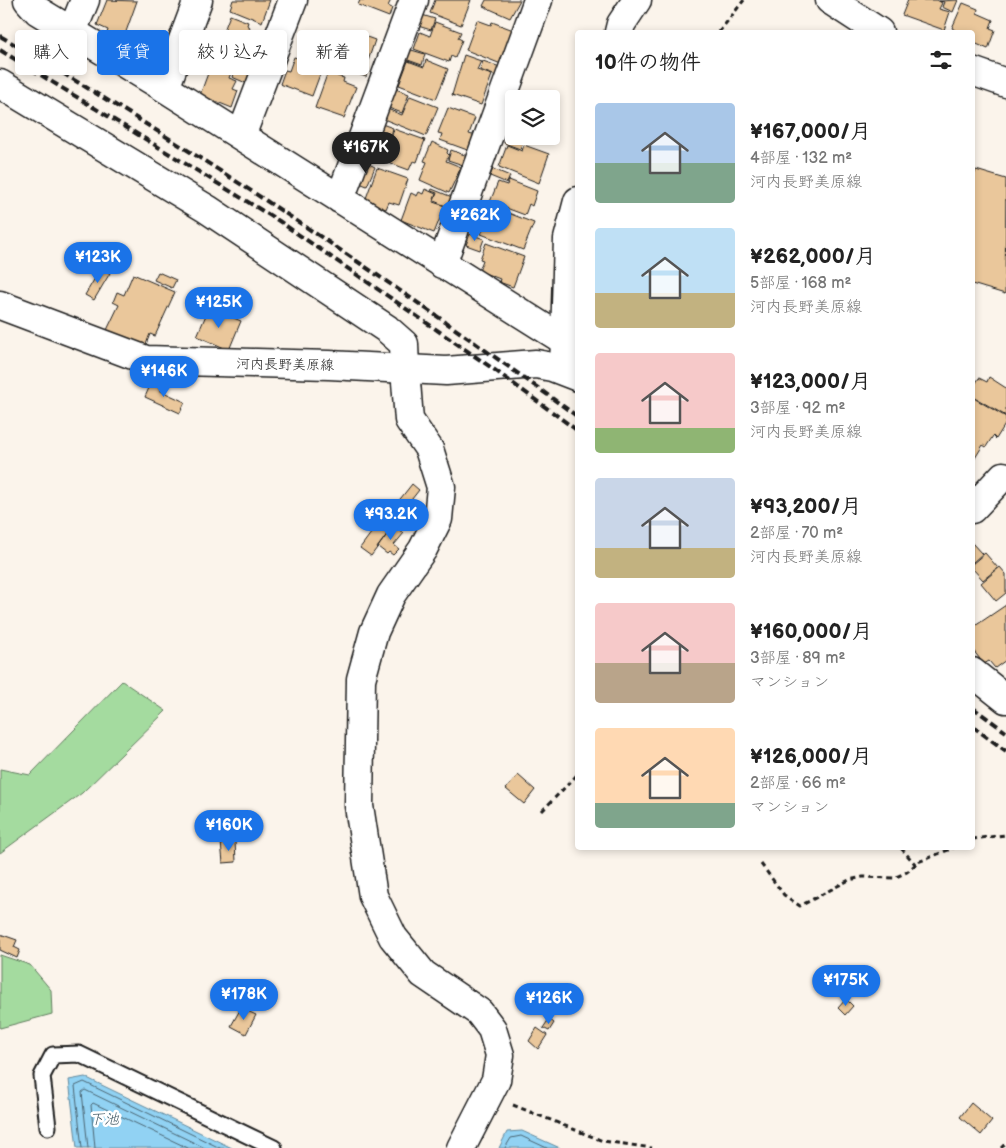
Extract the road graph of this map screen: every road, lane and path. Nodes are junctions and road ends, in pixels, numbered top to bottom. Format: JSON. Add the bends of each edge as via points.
{"nodes":[{"id":1,"x":28,"y":0,"type":"edge"},
{"id":2,"x":84,"y":0,"type":"edge"},
{"id":3,"x":198,"y":0,"type":"edge"},
{"id":4,"x":293,"y":0,"type":"edge"},
{"id":5,"x":414,"y":0,"type":"edge"},
{"id":6,"x":538,"y":0,"type":"edge"},
{"id":7,"x":636,"y":0,"type":"edge"},
{"id":8,"x":744,"y":0,"type":"edge"},
{"id":9,"x":830,"y":0,"type":"edge"},
{"id":10,"x":69,"y":30,"type":"edge"},
{"id":11,"x":73,"y":30,"type":"edge"},
{"id":12,"x":620,"y":30,"type":"edge"},
{"id":13,"x":721,"y":30,"type":"edge"},
{"id":14,"x":876,"y":30,"type":"edge"},
{"id":15,"x":87,"y":41,"type":"edge"},
{"id":16,"x":975,"y":72,"type":"edge"},
{"id":17,"x":0,"y":84,"type":"edge"},
{"id":18,"x":1006,"y":84,"type":"edge"},
{"id":19,"x":165,"y":88,"type":"junction"},
{"id":20,"x":241,"y":136,"type":"junction"},
{"id":21,"x":340,"y":198,"type":"junction"},
{"id":22,"x":575,"y":212,"type":"edge"},
{"id":23,"x":442,"y":264,"type":"junction"},
{"id":24,"x":0,"y":305,"type":"edge"},
{"id":25,"x":564,"y":341,"type":"junction"},
{"id":26,"x":405,"y":369,"type":"junction"},
{"id":27,"x":571,"y":374,"type":"edge"},
{"id":28,"x":1004,"y":477,"type":"edge"},
{"id":29,"x":975,"y":506,"type":"edge"},
{"id":30,"x":975,"y":674,"type":"edge"},
{"id":31,"x":1006,"y":699,"type":"edge"},
{"id":32,"x":575,"y":777,"type":"edge"},
{"id":33,"x":542,"y":811,"type":"dead end"},
{"id":34,"x":1006,"y":835,"type":"edge"},
{"id":35,"x":975,"y":839,"type":"edge"},
{"id":36,"x":903,"y":850,"type":"edge"},
{"id":37,"x":949,"y":850,"type":"edge"},
{"id":38,"x":761,"y":864,"type":"dead end"},
{"id":39,"x":916,"y":865,"type":"junction"},
{"id":40,"x":489,"y":1095,"type":"junction"},
{"id":41,"x":48,"y":1128,"type":"dead end"},
{"id":42,"x":1006,"y":1143,"type":"edge"},
{"id":43,"x":274,"y":1148,"type":"edge"},
{"id":44,"x":461,"y":1148,"type":"edge"},
{"id":45,"x":652,"y":1148,"type":"edge"},
{"id":46,"x":1001,"y":1148,"type":"edge"}],
"edges":[{"from":1,"to":10,"type":"street","via":[[38,11]]},
{"from":2,"to":11,"type":"street"},
{"from":3,"to":19,"type":"street"},
{"from":4,"to":20,"type":"street"},
{"from":5,"to":21,"type":"street"},
{"from":6,"to":23,"type":"street"},
{"from":7,"to":12,"type":"street"},
{"from":8,"to":13,"type":"path"},
{"from":9,"to":14,"type":"street"},
{"from":15,"to":19,"type":"street"},
{"from":16,"to":18,"type":"street"},
{"from":17,"to":26,"type":"street","via":[[207,209],[387,329],[404,344]]},
{"from":19,"to":20,"type":"street"},
{"from":20,"to":21,"type":"street"},
{"from":21,"to":23,"type":"street"},
{"from":22,"to":25,"type":"street","via":[[568,239]]},
{"from":23,"to":25,"type":"street"},
{"from":24,"to":26,"type":"street","name":"河内長野美原線","via":[[146,360]]},
{"from":25,"to":27,"type":"street"},
{"from":26,"to":27,"type":"street","name":"河内長野美原線","via":[[462,370],[536,364]]},
{"from":26,"to":40,"type":"street","via":[[409,420],[428,450],[441,487],[438,519],[424,550],[391,595],[374,632],[363,669],[359,806],[372,896],[393,937],[423,974],[479,1012],[492,1028],[500,1055],[496,1080]]},
{"from":28,"to":29,"type":"street"},
{"from":30,"to":31,"type":"street"},
{"from":32,"to":33,"type":"path"},
{"from":34,"to":35,"type":"path"},
{"from":36,"to":39,"type":"path"},
{"from":37,"to":39,"type":"path"},
{"from":38,"to":39,"type":"path","via":[[784,895],[800,906],[849,880],[894,878]]},
{"from":40,"to":44,"type":"street"},
{"from":40,"to":45,"type":"path","via":[[603,1141]]},
{"from":41,"to":43,"type":"lane","via":[[42,1076],[53,1055],[79,1054]]},
{"from":42,"to":46,"type":"path"}]}
